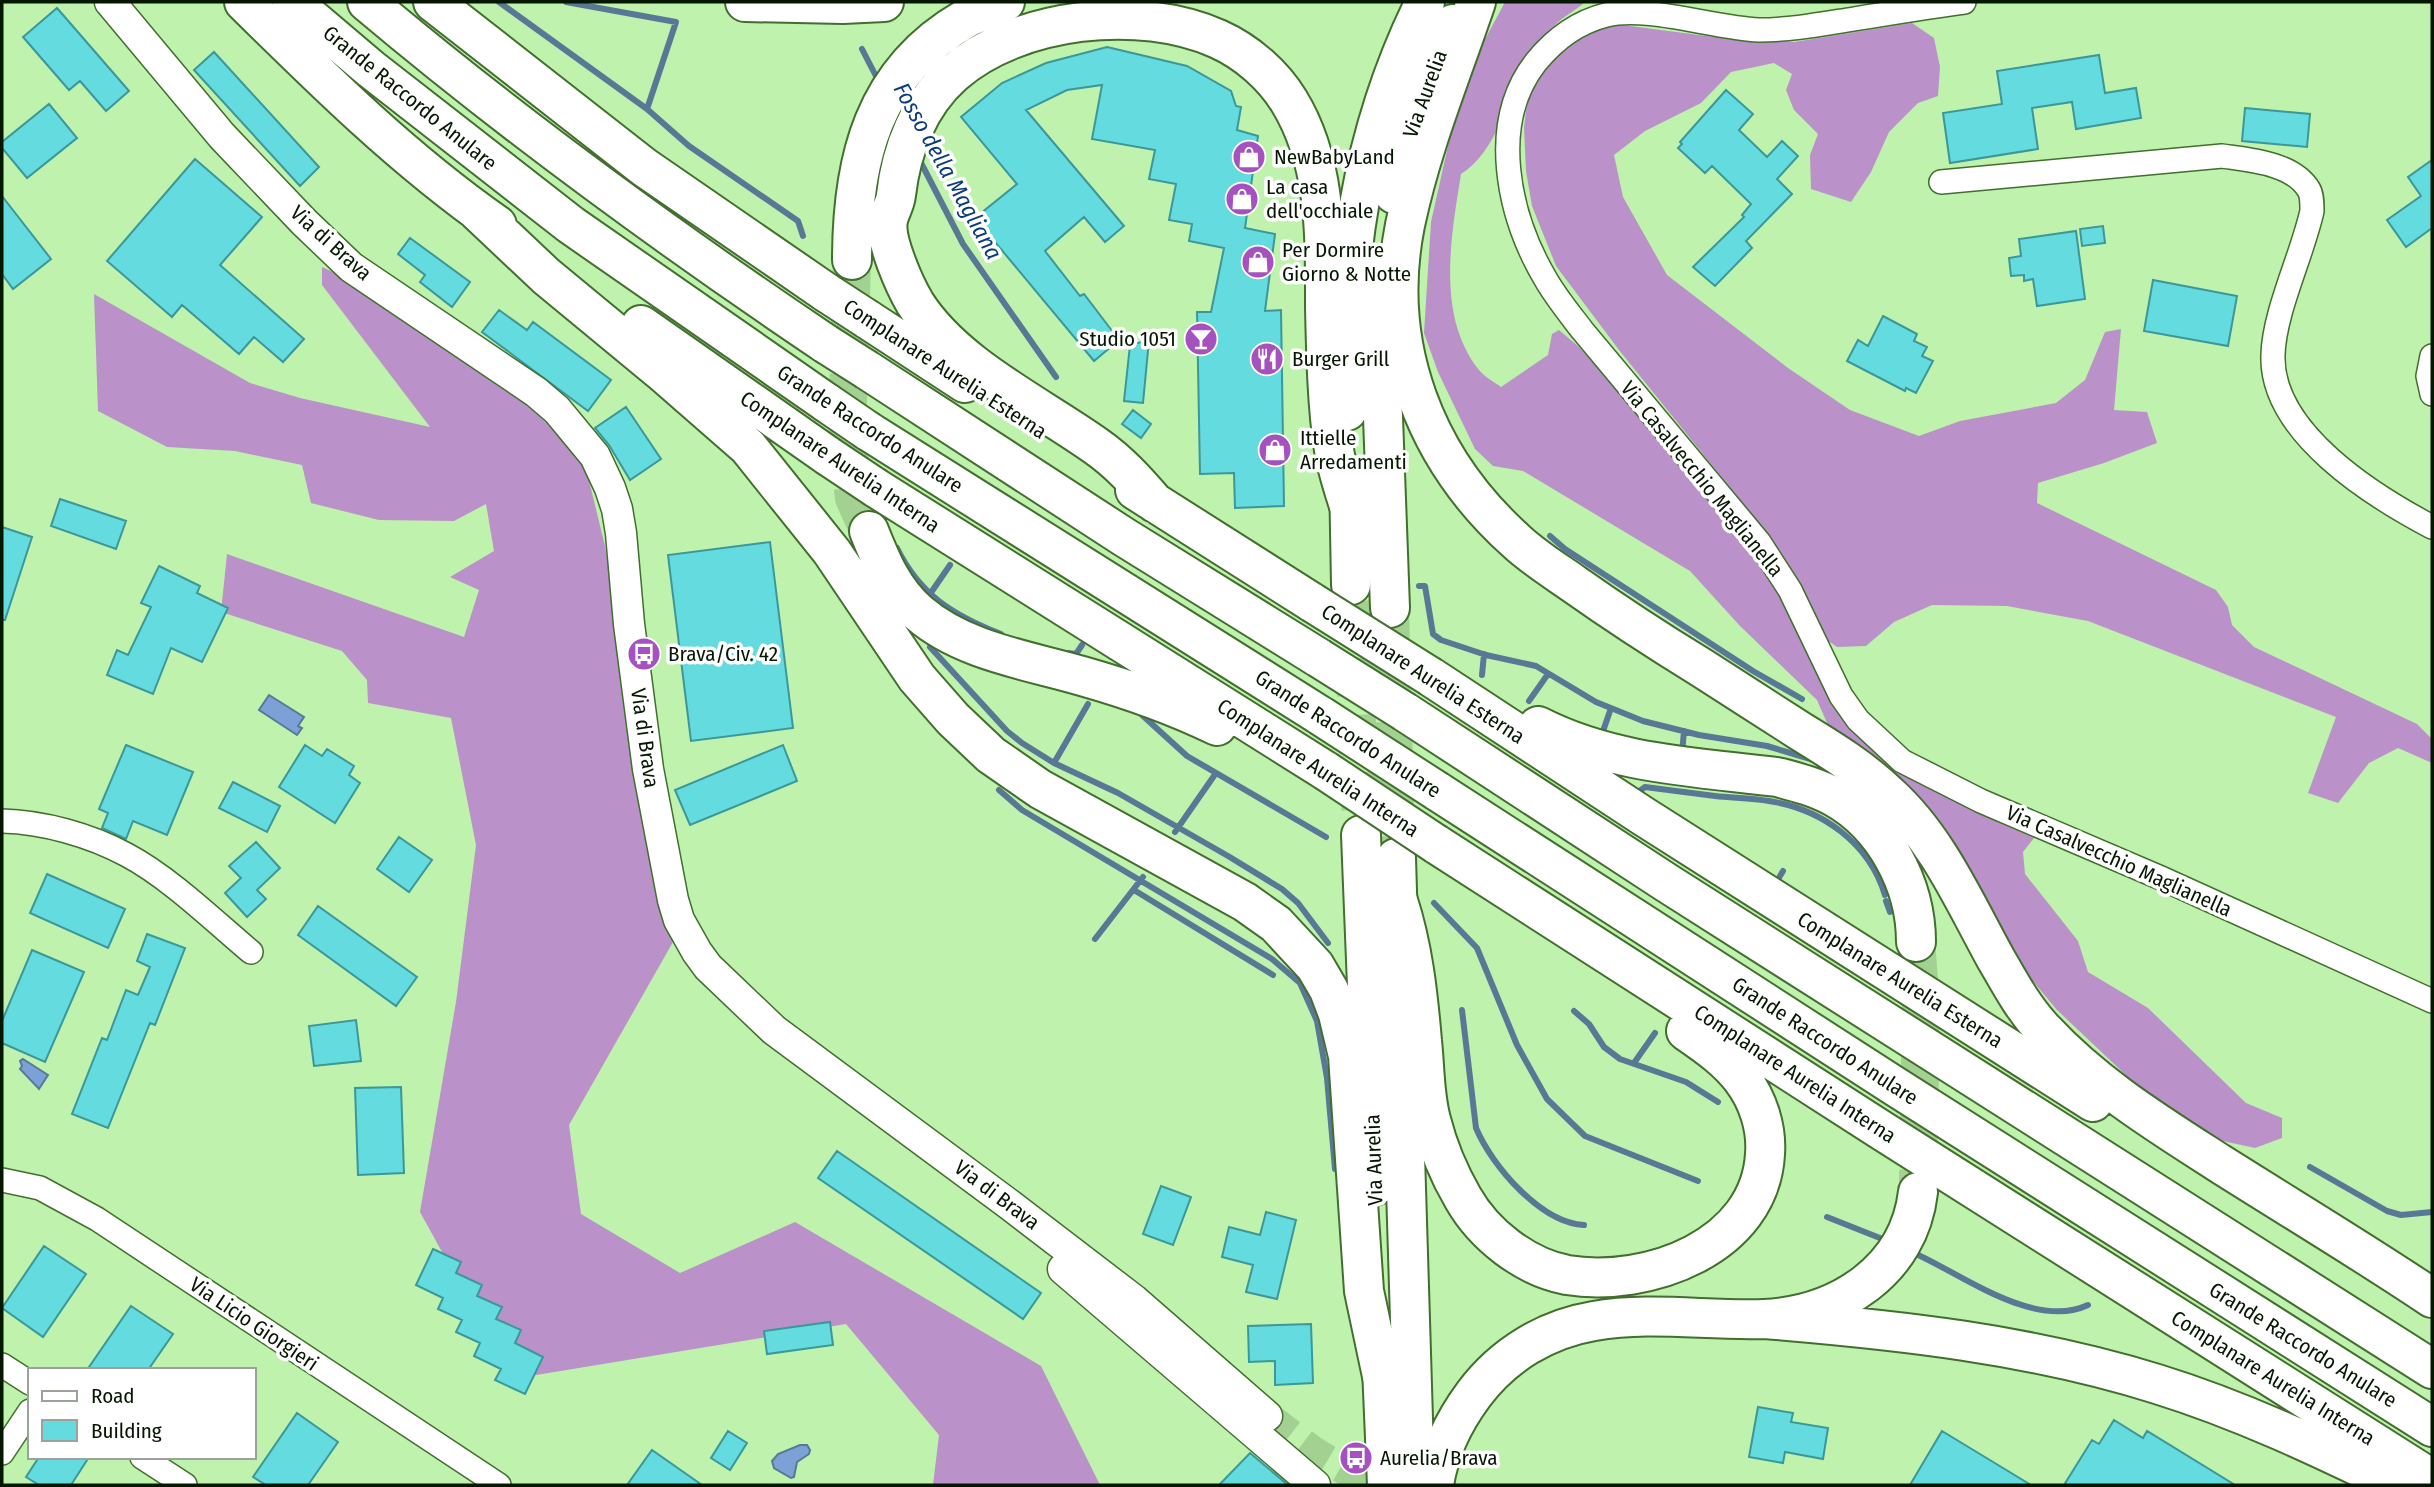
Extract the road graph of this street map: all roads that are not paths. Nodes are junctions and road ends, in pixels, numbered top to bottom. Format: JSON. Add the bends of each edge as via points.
{"nodes":[{"id":1,"x":110,"y":2,"type":"edge"},
{"id":2,"x":244,"y":2,"type":"edge"},
{"id":3,"x":292,"y":2,"type":"edge"},
{"id":4,"x":367,"y":2,"type":"edge"},
{"id":5,"x":433,"y":2,"type":"edge"},
{"id":6,"x":745,"y":2,"type":"edge"},
{"id":7,"x":884,"y":2,"type":"edge"},
{"id":8,"x":1005,"y":2,"type":"edge"},
{"id":9,"x":1425,"y":2,"type":"edge"},
{"id":10,"x":1466,"y":2,"type":"edge"},
{"id":11,"x":1476,"y":2,"type":"edge"},
{"id":12,"x":1964,"y":2,"type":"edge"},
{"id":13,"x":1941,"y":182,"type":"dead end"},
{"id":14,"x":477,"y":211,"type":"junction"},
{"id":15,"x":852,"y":260,"type":"tunnel mouth"},
{"id":16,"x":2432,"y":356,"type":"edge"},
{"id":17,"x":2432,"y":394,"type":"edge"},
{"id":18,"x":1155,"y":503,"type":"junction"},
{"id":19,"x":1350,"y":509,"type":"junction"},
{"id":20,"x":2432,"y":527,"type":"edge"},
{"id":21,"x":869,"y":531,"type":"tunnel mouth"},
{"id":22,"x":1351,"y":584,"type":"tunnel mouth"},
{"id":23,"x":1390,"y":608,"type":"tunnel mouth"},
{"id":24,"x":1443,"y":685,"type":"junction"},
{"id":25,"x":1310,"y":762,"type":"junction"},
{"id":26,"x":2,"y":821,"type":"edge"},
{"id":27,"x":1361,"y":835,"type":"tunnel mouth"},
{"id":28,"x":1396,"y":858,"type":"tunnel mouth"},
{"id":29,"x":1468,"y":864,"type":"junction"},
{"id":30,"x":1398,"y":901,"type":"junction"},
{"id":31,"x":1916,"y":942,"type":"tunnel mouth"},
{"id":32,"x":251,"y":952,"type":"dead end"},
{"id":33,"x":2432,"y":1001,"type":"edge"},
{"id":34,"x":2,"y":1180,"type":"edge"},
{"id":35,"x":1010,"y":1205,"type":"junction"},
{"id":36,"x":1915,"y":1207,"type":"tunnel mouth"},
{"id":37,"x":2432,"y":1298,"type":"edge"},
{"id":38,"x":2432,"y":1317,"type":"edge"},
{"id":39,"x":1765,"y":1319,"type":"junction"},
{"id":40,"x":2,"y":1365,"type":"edge"},
{"id":41,"x":2432,"y":1368,"type":"edge"},
{"id":42,"x":1382,"y":1376,"type":"junction"},
{"id":43,"x":28,"y":1382,"type":"edge"},
{"id":44,"x":28,"y":1414,"type":"edge"},
{"id":45,"x":1267,"y":1416,"type":"tunnel mouth"},
{"id":46,"x":2432,"y":1427,"type":"edge"},
{"id":47,"x":2,"y":1453,"type":"edge"},
{"id":48,"x":145,"y":1459,"type":"edge"},
{"id":49,"x":2432,"y":1479,"type":"edge"},
{"id":50,"x":185,"y":1485,"type":"edge"},
{"id":51,"x":499,"y":1485,"type":"edge"},
{"id":52,"x":1315,"y":1485,"type":"edge"},
{"id":53,"x":1387,"y":1485,"type":"edge"},
{"id":54,"x":1415,"y":1485,"type":"edge"},
{"id":55,"x":1434,"y":1485,"type":"edge"},
{"id":56,"x":2397,"y":1485,"type":"edge"}],
"edges":[{"from":1,"to":35,"type":"street","name":"Via di Brava","via":[[222,136],[351,267],[536,391],[595,456],[611,488],[621,533],[648,769],[679,920],[708,967],[774,1030]]},
{"from":2,"to":14,"type":"highway","name":"Complanare Aurelia Interna","via":[[375,128]]},
{"from":3,"to":46,"type":"highway","name":"Grande Raccordo Anulare","bridge":true,"via":[[571,225],[869,431]]},
{"from":4,"to":41,"type":"highway","bridge":true,"via":[[602,188],[826,344]]},
{"from":5,"to":18,"type":"highway","name":"Complanare Aurelia Esterna","bridge":true,"via":[[645,167],[827,293]]},
{"from":6,"to":7,"type":"highway"},
{"from":8,"to":15,"type":"highway","via":[[932,41],[901,73],[878,110],[861,155],[853,205]]},
{"from":9,"to":19,"type":"highway","name":"Via Aurelia","via":[[1405,42],[1374,131],[1356,216],[1345,367]]},
{"from":10,"to":23,"type":"highway","name":"Via Aurelia","via":[[1418,108],[1399,172],[1384,250],[1381,363]]},
{"from":11,"to":37,"type":"highway","via":[[1423,154],[1399,274],[1409,374],[1432,435],[1455,472],[1528,551],[1613,612],[1838,755],[1892,797],[1950,874],[2023,1004],[2095,1079]]},
{"from":12,"to":33,"type":"street","name":"Via Casalvecchio Maglianella","via":[[1794,29],[1738,29],[1641,14],[1607,15],[1574,29],[1549,48],[1528,73],[1509,128],[1513,196],[1534,258],[1582,330],[1759,542],[1790,590],[1840,696],[1858,720],[1902,761],[1981,801]]},
{"from":13,"to":20,"type":"street","via":[[2222,156],[2285,170],[2301,180],[2311,192],[2312,211],[2277,327],[2273,356],[2283,402],[2311,442],[2368,490]]},
{"from":14,"to":25,"type":"highway","name":"Complanare Aurelia Interna","bridge":true,"via":[[876,488]]},
{"from":14,"to":42,"type":"highway","via":[[546,276],[748,447],[832,552],[916,678],[991,755],[1040,789],[1245,902],[1276,924],[1315,966],[1334,1002],[1348,1056],[1361,1269]]},
{"from":16,"to":17,"type":"street","via":[[2428,376]]},
{"from":18,"to":19,"type":"highway","via":[[1099,448],[956,350],[929,322],[895,263],[887,222],[895,204],[904,152],[933,95],[978,54],[1046,28],[1095,22],[1193,29],[1235,48],[1284,94],[1308,141],[1318,177],[1331,428]]},
{"from":18,"to":24,"type":"highway","name":"Complanare Aurelia Esterna","bridge":true},
{"from":19,"to":22,"type":"highway","name":"Via Aurelia"},
{"from":21,"to":25,"type":"highway","via":[[898,590],[945,631],[1180,709]]},
{"from":24,"to":31,"type":"highway","via":[[1600,752],[1777,777],[1833,796],[1871,827],[1893,856],[1911,897]]},
{"from":24,"to":38,"type":"highway","name":"Complanare Aurelia Esterna"},
{"from":25,"to":29,"type":"highway","name":"Complanare Aurelia Interna","bridge":true},
{"from":26,"to":32,"type":"street","via":[[68,832],[127,855]]},
{"from":27,"to":42,"type":"highway","name":"Via Aurelia"},
{"from":28,"to":30,"type":"highway","name":"Via Aurelia"},
{"from":29,"to":30,"type":"highway","via":[[1527,923],[1711,1048],[1748,1088],[1765,1132],[1760,1185],[1738,1221],[1702,1250],[1635,1274],[1566,1274],[1530,1261],[1490,1232],[1456,1186],[1430,1119],[1413,957]]},
{"from":29,"to":49,"type":"highway","name":"Complanare Aurelia Interna"},
{"from":30,"to":54,"type":"highway","name":"Via Aurelia"},
{"from":34,"to":51,"type":"street","name":"Via Licio Giorgieri","via":[[40,1188],[97,1219]]},
{"from":35,"to":45,"type":"street","name":"Via di Brava","via":[[1134,1300]]},
{"from":35,"to":52,"type":"street","via":[[1041,1250]]},
{"from":36,"to":39,"type":"highway","via":[[1896,1253],[1873,1279],[1821,1307]]},
{"from":39,"to":55,"type":"highway","via":[[1612,1318],[1575,1325],[1539,1339],[1510,1356],[1467,1404],[1444,1445]]},
{"from":39,"to":56,"type":"highway","via":[[1941,1336],[2121,1374],[2262,1422]]},
{"from":40,"to":43,"type":"street"},
{"from":42,"to":53,"type":"highway","name":"Via Aurelia"},
{"from":44,"to":47,"type":"street"},
{"from":48,"to":50,"type":"street"}]}
